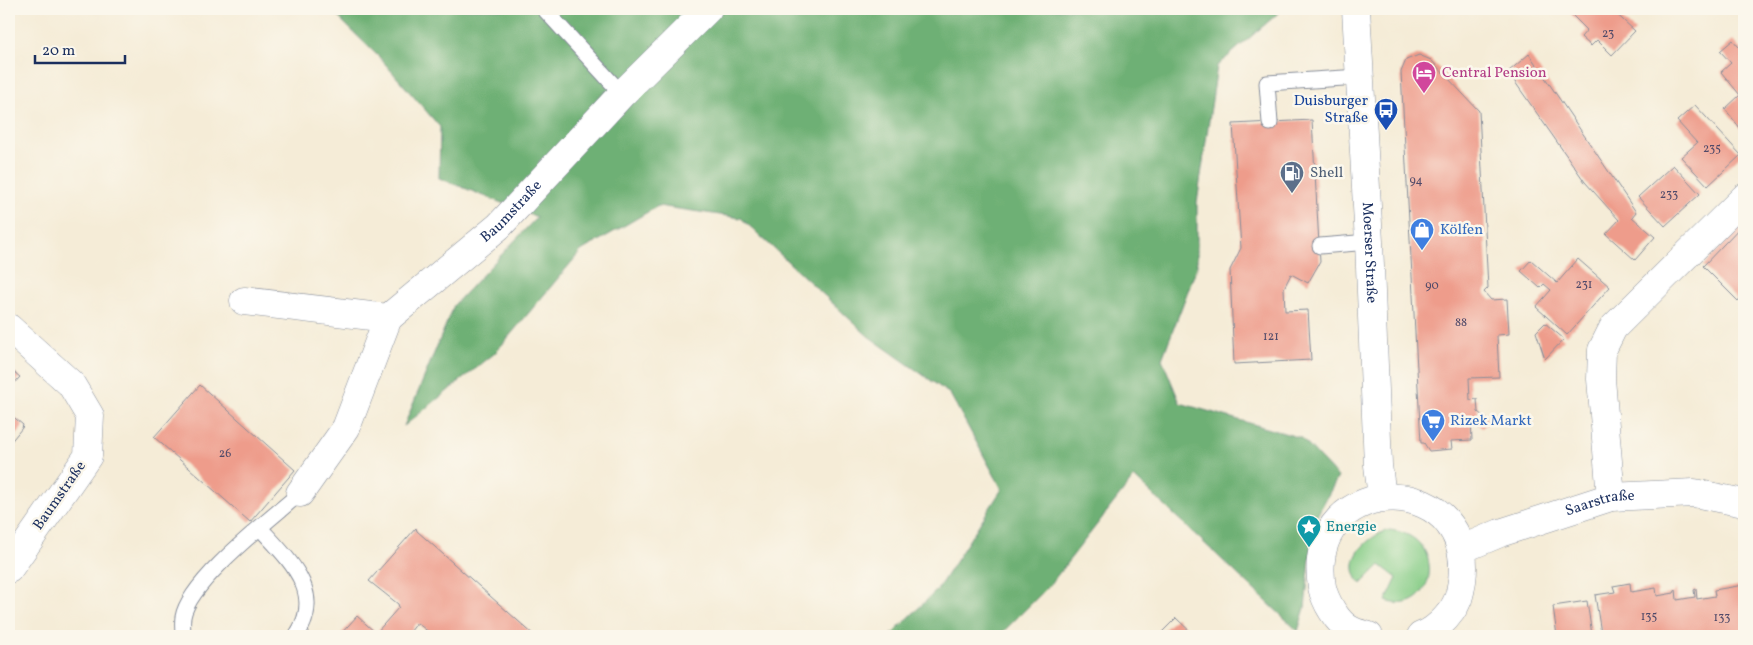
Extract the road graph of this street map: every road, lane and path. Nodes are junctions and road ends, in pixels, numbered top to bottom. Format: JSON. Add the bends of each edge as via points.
{"nodes":[{"id":1,"x":544,"y":9,"type":"edge"},
{"id":2,"x":708,"y":9,"type":"edge"},
{"id":3,"x":1356,"y":9,"type":"edge"},
{"id":4,"x":1359,"y":77,"type":"junction"},
{"id":5,"x":622,"y":94,"type":"junction"},
{"id":6,"x":1270,"y":123,"type":"dead end"},
{"id":7,"x":1744,"y":198,"type":"edge"},
{"id":8,"x":1369,"y":242,"type":"junction"},
{"id":9,"x":1320,"y":246,"type":"dead end"},
{"id":10,"x":244,"y":301,"type":"dead end"},
{"id":11,"x":388,"y":318,"type":"junction"},
{"id":12,"x":9,"y":328,"type":"edge"},
{"id":13,"x":300,"y":492,"type":"joint"},
{"id":14,"x":1382,"y":497,"type":"junction"},
{"id":15,"x":1611,"y":497,"type":"junction"},
{"id":16,"x":1744,"y":503,"type":"edge"},
{"id":17,"x":260,"y":528,"type":"junction"},
{"id":18,"x":1462,"y":549,"type":"junction"},
{"id":19,"x":9,"y":569,"type":"edge"},
{"id":20,"x":1354,"y":634,"type":"edge"},
{"id":21,"x":183,"y":636,"type":"edge"},
{"id":22,"x":296,"y":636,"type":"edge"},
{"id":23,"x":1422,"y":636,"type":"edge"}],
"edges":[{"from":1,"to":5,"type":"lane"},
{"from":2,"to":5,"type":"street","name":"Baumstraße"},
{"from":3,"to":4,"type":"street","name":"Moerser Straße"},
{"from":4,"to":6,"type":"lane","via":[[1267,83]]},
{"from":4,"to":8,"type":"street","name":"Moerser Straße"},
{"from":5,"to":11,"type":"street","name":"Baumstraße","via":[[499,226]]},
{"from":7,"to":15,"type":"street","via":[[1613,328],[1602,350],[1601,379]]},
{"from":8,"to":9,"type":"lane"},
{"from":8,"to":14,"type":"street","name":"Moerser Straße"},
{"from":10,"to":11,"type":"street"},
{"from":11,"to":13,"type":"street","name":"Baumstraße","via":[[346,428]]},
{"from":12,"to":19,"type":"street","name":"Baumstraße","via":[[71,384],[90,416],[88,456]]},
{"from":13,"to":17,"type":"lane"},
{"from":14,"to":18,"type":"street","via":[[1399,496],[1431,508],[1445,519]]},
{"from":14,"to":20,"type":"street","via":[[1357,505],[1338,521],[1324,543],[1319,568],[1324,594],[1336,616]]},
{"from":15,"to":16,"type":"street","name":"Saarstraße","via":[[1694,493]]},
{"from":15,"to":18,"type":"street","name":"Saarstraße","via":[[1500,533]]},
{"from":17,"to":21,"type":"lane","via":[[196,591],[183,616]]},
{"from":17,"to":22,"type":"lane","via":[[303,581],[308,603],[304,624]]},
{"from":18,"to":23,"type":"street","via":[[1465,573],[1460,596],[1447,617]]}]}
